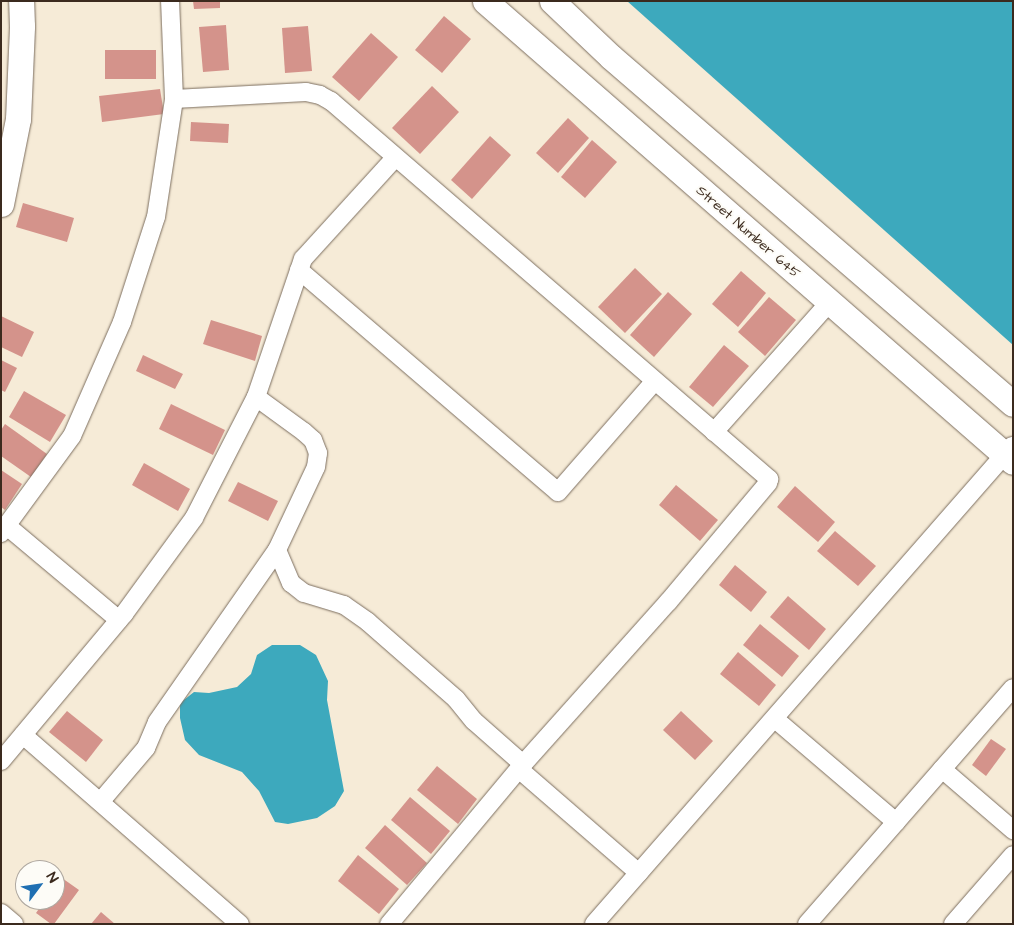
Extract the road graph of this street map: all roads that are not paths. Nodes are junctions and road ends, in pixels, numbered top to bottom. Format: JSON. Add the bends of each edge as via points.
{"nodes":[{"id":1,"x":20,"y":1,"type":"edge"},
{"id":2,"x":170,"y":1,"type":"edge"},
{"id":3,"x":485,"y":1,"type":"edge"},
{"id":4,"x":552,"y":1,"type":"edge"},
{"id":5,"x":174,"y":100,"type":"junction"},
{"id":6,"x":395,"y":158,"type":"junction"},
{"id":7,"x":1,"y":204,"type":"edge"},
{"id":8,"x":299,"y":270,"type":"junction"},
{"id":9,"x":829,"y":303,"type":"junction"},
{"id":10,"x":655,"y":381,"type":"junction"},
{"id":11,"x":256,"y":397,"type":"junction"},
{"id":12,"x":1013,"y":404,"type":"edge"},
{"id":13,"x":714,"y":432,"type":"junction"},
{"id":14,"x":1010,"y":454,"type":"edge"},
{"id":15,"x":4,"y":530,"type":"edge"},
{"id":16,"x":277,"y":550,"type":"junction"},
{"id":17,"x":119,"y":620,"type":"junction"},
{"id":18,"x":1013,"y":688,"type":"edge"},
{"id":19,"x":775,"y":719,"type":"junction"},
{"id":20,"x":23,"y":735,"type":"junction"},
{"id":21,"x":1,"y":761,"type":"edge"},
{"id":22,"x":522,"y":767,"type":"junction"},
{"id":23,"x":942,"y":769,"type":"junction"},
{"id":24,"x":100,"y":801,"type":"junction"},
{"id":25,"x":896,"y":822,"type":"junction"},
{"id":26,"x":1013,"y":830,"type":"edge"},
{"id":27,"x":1013,"y":855,"type":"edge"},
{"id":28,"x":639,"y":873,"type":"junction"},
{"id":29,"x":1,"y":913,"type":"edge"},
{"id":30,"x":14,"y":924,"type":"edge"},
{"id":31,"x":240,"y":924,"type":"edge"},
{"id":32,"x":389,"y":924,"type":"edge"},
{"id":33,"x":594,"y":924,"type":"edge"},
{"id":34,"x":807,"y":924,"type":"edge"},
{"id":35,"x":953,"y":924,"type":"edge"}],
"edges":[{"from":1,"to":7,"type":"street","via":[[18,119]]},
{"from":2,"to":5,"type":"street"},
{"from":3,"to":9,"type":"street","name":"Street Number 645"},
{"from":4,"to":12,"type":"street","via":[[611,57]]},
{"from":5,"to":6,"type":"street","via":[[306,92],[320,95],[331,100]]},
{"from":5,"to":15,"type":"street","via":[[156,217],[122,322],[72,436]]},
{"from":6,"to":8,"type":"street","via":[[302,259]]},
{"from":6,"to":10,"type":"street"},
{"from":8,"to":10,"type":"street","via":[[558,492]]},
{"from":8,"to":11,"type":"street"},
{"from":9,"to":13,"type":"street"},
{"from":9,"to":14,"type":"street","name":"Street Number 645"},
{"from":10,"to":13,"type":"street"},
{"from":11,"to":16,"type":"street","via":[[313,440],[318,453],[316,467]]},
{"from":11,"to":17,"type":"street","via":[[194,518]]},
{"from":13,"to":22,"type":"street","via":[[766,475],[768,484]]},
{"from":14,"to":19,"type":"street"},
{"from":15,"to":17,"type":"street"},
{"from":16,"to":22,"type":"street","via":[[296,589],[344,605],[368,622],[456,699]]},
{"from":16,"to":24,"type":"street","via":[[157,722],[146,748]]},
{"from":17,"to":20,"type":"street"},
{"from":18,"to":23,"type":"street"},
{"from":19,"to":25,"type":"street"},
{"from":19,"to":28,"type":"street"},
{"from":20,"to":21,"type":"street"},
{"from":20,"to":24,"type":"street"},
{"from":22,"to":28,"type":"street"},
{"from":22,"to":32,"type":"street"},
{"from":23,"to":25,"type":"street"},
{"from":23,"to":26,"type":"street"},
{"from":24,"to":31,"type":"street"},
{"from":25,"to":34,"type":"street"},
{"from":27,"to":35,"type":"street"},
{"from":28,"to":33,"type":"street"},
{"from":29,"to":30,"type":"street"}]}
